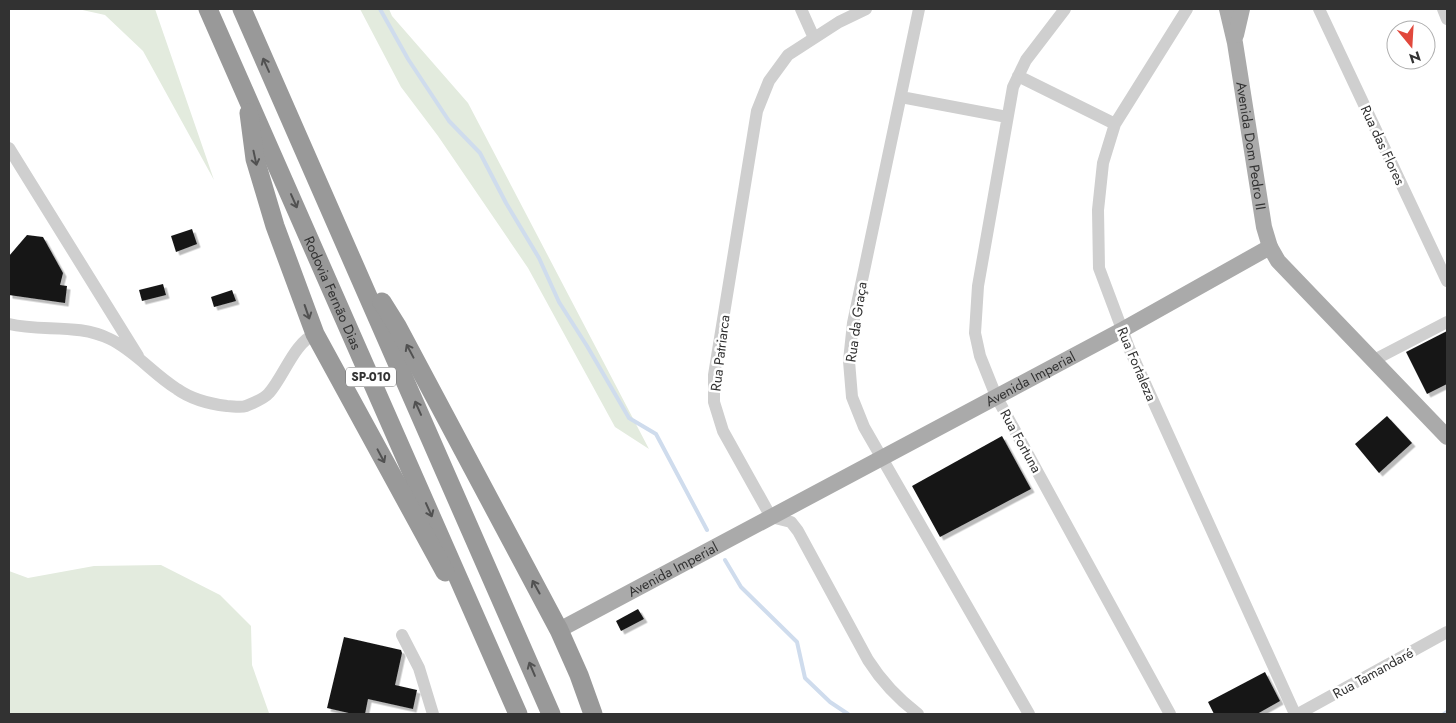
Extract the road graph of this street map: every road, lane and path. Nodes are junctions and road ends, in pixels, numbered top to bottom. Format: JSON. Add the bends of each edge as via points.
{"nodes":[{"id":1,"x":208,"y":9,"type":"edge"},
{"id":2,"x":242,"y":9,"type":"edge"},
{"id":3,"x":801,"y":9,"type":"edge"},
{"id":4,"x":866,"y":9,"type":"edge"},
{"id":5,"x":919,"y":9,"type":"edge"},
{"id":6,"x":1065,"y":9,"type":"edge"},
{"id":7,"x":1186,"y":9,"type":"edge"},
{"id":8,"x":1227,"y":9,"type":"edge"},
{"id":9,"x":1242,"y":9,"type":"edge"},
{"id":10,"x":1319,"y":9,"type":"edge"},
{"id":11,"x":1443,"y":9,"type":"edge"},
{"id":12,"x":1447,"y":19,"type":"edge"},
{"id":13,"x":814,"y":38,"type":"junction"},
{"id":14,"x":1235,"y":43,"type":"junction"},
{"id":15,"x":1018,"y":76,"type":"junction"},
{"id":16,"x":246,"y":92,"type":"junction"},
{"id":17,"x":901,"y":97,"type":"junction"},
{"id":18,"x":1007,"y":117,"type":"junction"},
{"id":19,"x":1115,"y":124,"type":"junction"},
{"id":20,"x":9,"y":148,"type":"edge"},
{"id":21,"x":348,"y":247,"type":"junction"},
{"id":22,"x":1270,"y":247,"type":"junction"},
{"id":23,"x":1447,"y":281,"type":"edge"},
{"id":24,"x":1447,"y":322,"type":"edge"},
{"id":25,"x":9,"y":324,"type":"edge"},
{"id":26,"x":1122,"y":330,"type":"junction"},
{"id":27,"x":315,"y":334,"type":"junction"},
{"id":28,"x":140,"y":360,"type":"junction"},
{"id":29,"x":1374,"y":360,"type":"junction"},
{"id":30,"x":996,"y":396,"type":"junction"},
{"id":31,"x":1447,"y":437,"type":"edge"},
{"id":32,"x":882,"y":457,"type":"junction"},
{"id":33,"x":771,"y":517,"type":"junction"},
{"id":34,"x":559,"y":630,"type":"junction"},
{"id":35,"x":1447,"y":632,"type":"edge"},
{"id":36,"x":402,"y":635,"type":"dead end"},
{"id":37,"x":495,"y":662,"type":"junction"},
{"id":38,"x":433,"y":714,"type":"edge"},
{"id":39,"x":518,"y":714,"type":"edge"},
{"id":40,"x":551,"y":714,"type":"edge"},
{"id":41,"x":593,"y":714,"type":"edge"},
{"id":42,"x":918,"y":714,"type":"edge"},
{"id":43,"x":1029,"y":714,"type":"edge"},
{"id":44,"x":1170,"y":714,"type":"edge"},
{"id":45,"x":1296,"y":714,"type":"edge"}],
"edges":[{"from":1,"to":16,"type":"highway","name":"Rodovia Fernão Dias","number":"SP-010"},
{"from":21,"to":2,"type":"highway","number":"SP-010","one_way":true},
{"from":3,"to":13,"type":"street"},
{"from":4,"to":13,"type":"street","name":"Rua Patriarca"},
{"from":5,"to":17,"type":"street","name":"Rua da Graça"},
{"from":6,"to":15,"type":"street","name":"Rua Fortuna","via":[[1026,60]]},
{"from":7,"to":19,"type":"street","name":"Rua Fortaleza"},
{"from":8,"to":14,"type":"main road","name":"Avenida Dom Pedro II"},
{"from":9,"to":14,"type":"main road","name":"Avenida Dom Pedro II"},
{"from":10,"to":23,"type":"street","name":"Rua das Flores"},
{"from":11,"to":12,"type":"street"},
{"from":13,"to":33,"type":"street","name":"Rua Patriarca","via":[[788,55],[770,81],[757,111],[714,375],[714,402],[724,431]]},
{"from":14,"to":22,"type":"main road","name":"Avenida Dom Pedro II","via":[[1264,227]]},
{"from":15,"to":18,"type":"street","name":"Rua Fortuna"},
{"from":15,"to":19,"type":"street"},
{"from":16,"to":27,"type":"highway","one_way":true,"via":[[255,159],[275,226]]},
{"from":16,"to":37,"type":"highway","name":"Rodovia Fernão Dias","number":"SP-010","one_way":true},
{"from":17,"to":18,"type":"street"},
{"from":17,"to":32,"type":"street","name":"Rua da Graça","via":[[853,323],[849,362],[852,397],[864,427]]},
{"from":18,"to":30,"type":"street","name":"Rua Fortuna","via":[[978,286],[975,332],[980,356]]},
{"from":19,"to":26,"type":"street","name":"Rua Fortaleza","via":[[1103,163],[1099,200],[1099,268]]},
{"from":20,"to":28,"type":"street"},
{"from":34,"to":21,"type":"highway","one_way":true,"via":[[397,326]]},
{"from":40,"to":21,"type":"highway","number":"SP-010","one_way":true},
{"from":22,"to":26,"type":"main road","name":"Avenida Imperial"},
{"from":22,"to":29,"type":"main road","via":[[1278,261]]},
{"from":24,"to":29,"type":"street"},
{"from":25,"to":28,"type":"street","via":[[90,332],[110,339]]},
{"from":26,"to":30,"type":"main road","name":"Avenida Imperial"},
{"from":26,"to":45,"type":"street","name":"Rua Fortaleza"},
{"from":27,"to":28,"type":"street","via":[[297,349],[268,395],[243,407],[212,404],[177,390]]},
{"from":27,"to":37,"type":"highway","one_way":true},
{"from":29,"to":31,"type":"main road"},
{"from":30,"to":32,"type":"main road","name":"Avenida Imperial"},
{"from":30,"to":44,"type":"street","name":"Rua Fortuna"},
{"from":32,"to":33,"type":"main road","name":"Avenida Imperial"},
{"from":32,"to":43,"type":"street","name":"Rua da Graça"},
{"from":33,"to":34,"type":"main road","name":"Avenida Imperial"},
{"from":33,"to":42,"type":"street","via":[[791,522],[798,531],[876,673],[897,698]]},
{"from":34,"to":41,"type":"highway"},
{"from":35,"to":45,"type":"street","name":"Rua Tamandaré"},
{"from":36,"to":38,"type":"street","via":[[419,668]]},
{"from":37,"to":39,"type":"highway","name":"Rodovia Fernão Dias","number":"SP-010"}]}
